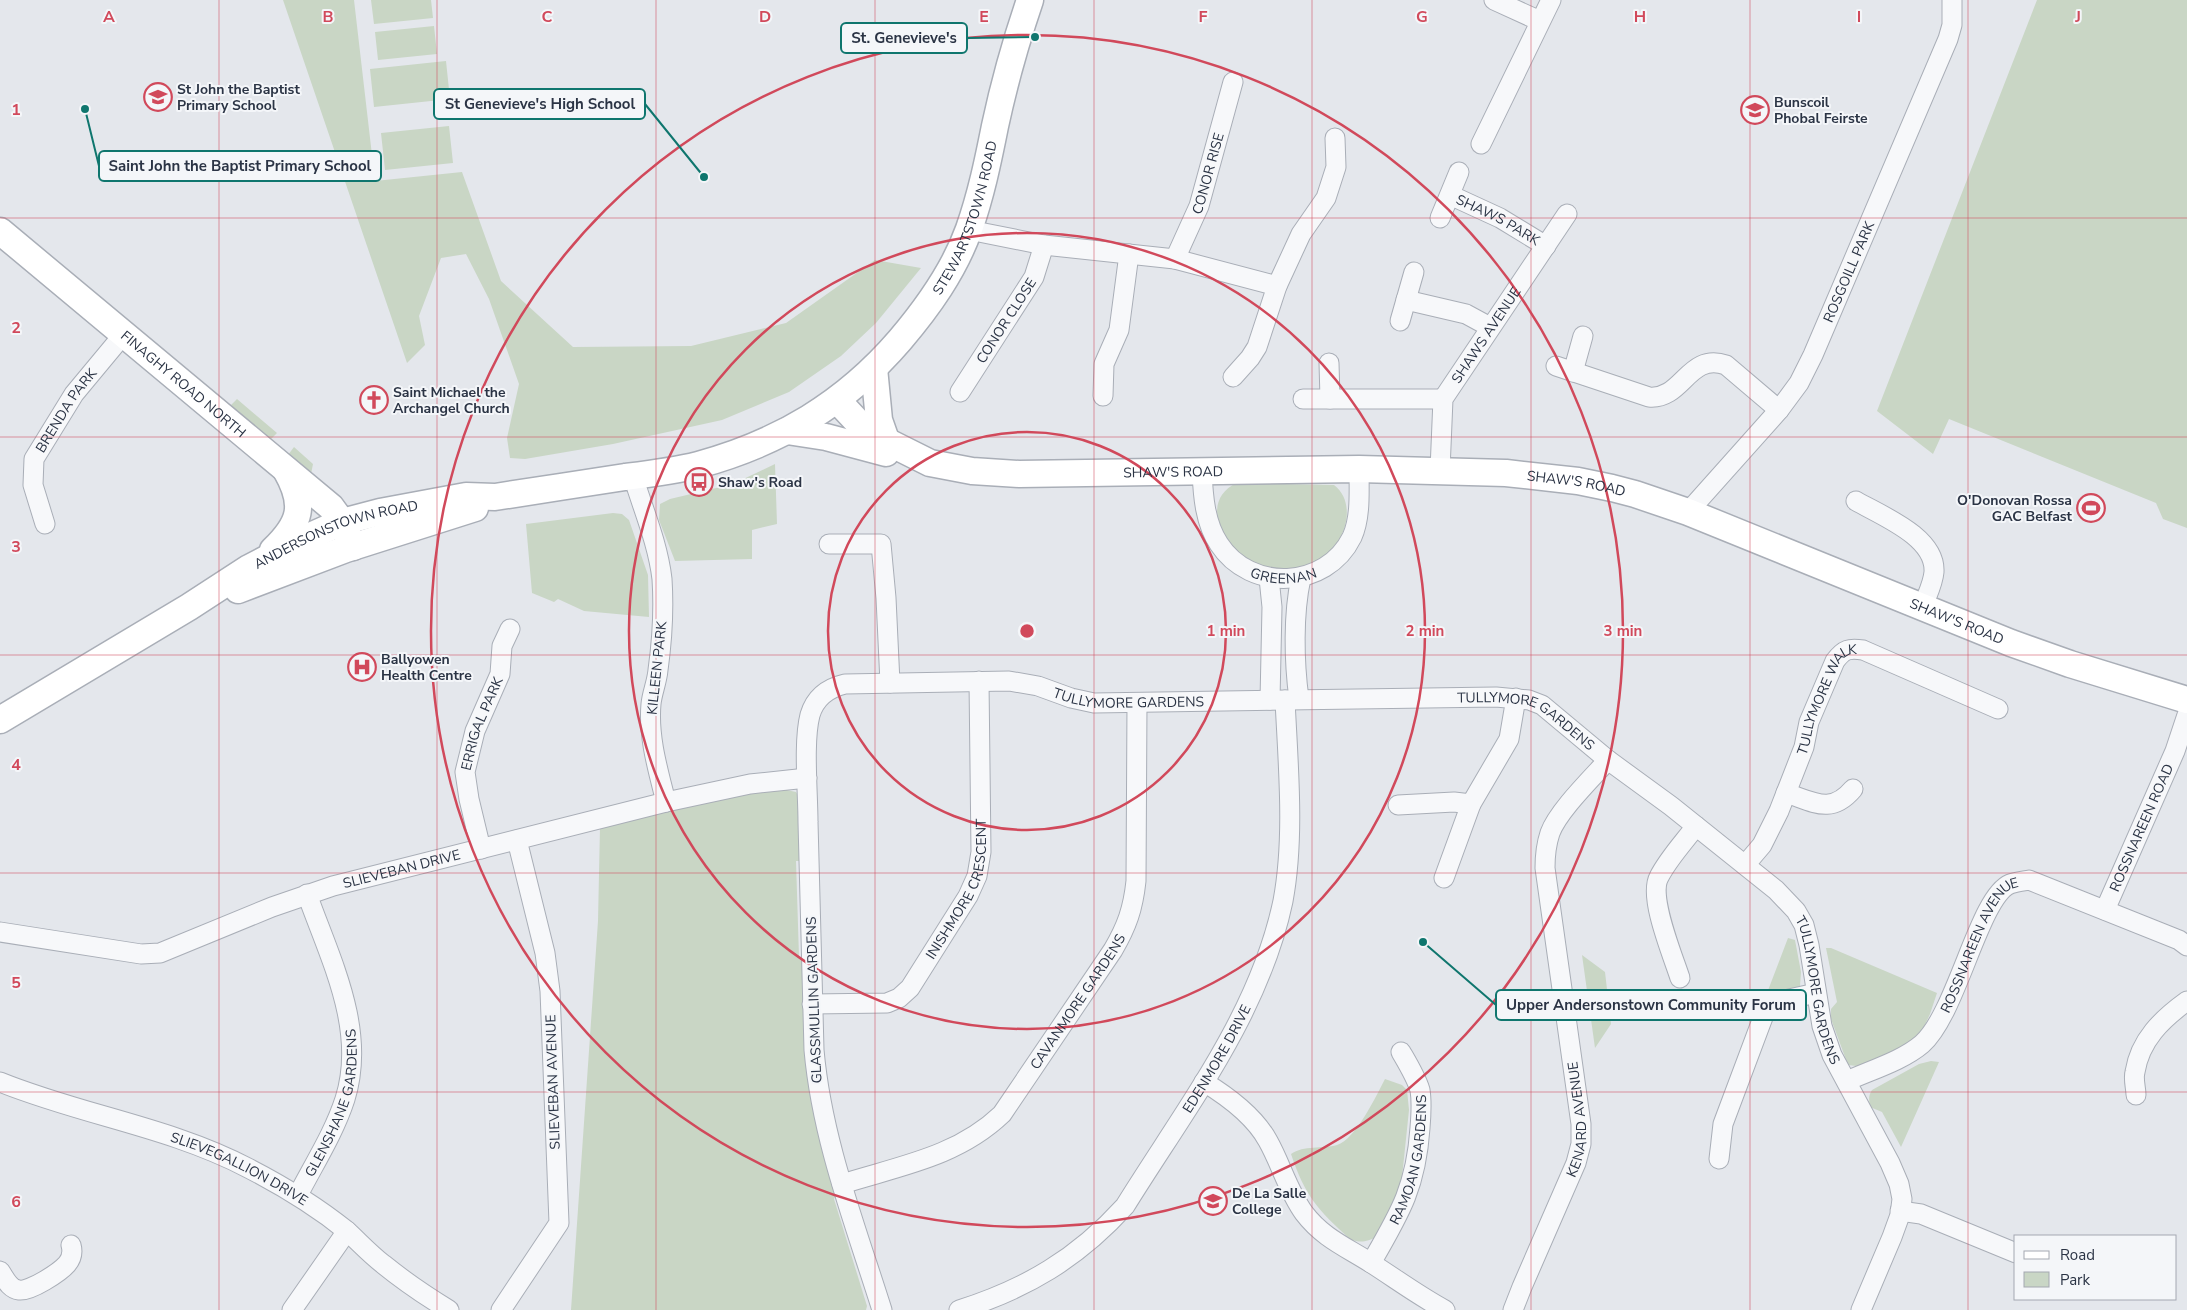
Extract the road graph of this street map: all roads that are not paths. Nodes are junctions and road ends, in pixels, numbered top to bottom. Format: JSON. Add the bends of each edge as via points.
{"nodes":[{"id":1,"x":1030,"y":0,"type":"edge"},
{"id":2,"x":1494,"y":0,"type":"edge"},
{"id":3,"x":1552,"y":0,"type":"edge"},
{"id":4,"x":1952,"y":0,"type":"edge"},
{"id":5,"x":1540,"y":20,"type":"junction"},
{"id":6,"x":1233,"y":82,"type":"dead end"},
{"id":7,"x":1335,"y":138,"type":"dead end"},
{"id":8,"x":1481,"y":144,"type":"dead end"},
{"id":9,"x":1459,"y":172,"type":"dead end"},
{"id":10,"x":1450,"y":195,"type":"junction"},
{"id":11,"x":1567,"y":214,"type":"dead end"},
{"id":12,"x":1440,"y":218,"type":"dead end"},
{"id":13,"x":969,"y":230,"type":"junction"},
{"id":14,"x":0,"y":231,"type":"edge"},
{"id":15,"x":1044,"y":245,"type":"junction"},
{"id":16,"x":1546,"y":246,"type":"junction"},
{"id":17,"x":1129,"y":254,"type":"junction"},
{"id":18,"x":1175,"y":259,"type":"junction"},
{"id":19,"x":1414,"y":272,"type":"dead end"},
{"id":20,"x":1277,"y":286,"type":"junction"},
{"id":21,"x":1406,"y":300,"type":"junction"},
{"id":22,"x":1400,"y":321,"type":"dead end"},
{"id":23,"x":1490,"y":327,"type":"junction"},
{"id":24,"x":123,"y":335,"type":"junction"},
{"id":25,"x":1583,"y":336,"type":"dead end"},
{"id":26,"x":1329,"y":363,"type":"dead end"},
{"id":27,"x":874,"y":368,"type":"junction"},
{"id":28,"x":1233,"y":377,"type":"dead end"},
{"id":29,"x":960,"y":392,"type":"dead end"},
{"id":30,"x":1102,"y":396,"type":"dead end"},
{"id":31,"x":1303,"y":399,"type":"dead end"},
{"id":32,"x":1330,"y":399,"type":"junction"},
{"id":33,"x":1443,"y":399,"type":"junction"},
{"id":34,"x":838,"y":400,"type":"junction"},
{"id":35,"x":1780,"y":410,"type":"junction"},
{"id":36,"x":787,"y":431,"type":"junction"},
{"id":37,"x":886,"y":440,"type":"junction"},
{"id":38,"x":930,"y":463,"type":"junction"},
{"id":39,"x":284,"y":466,"type":"junction"},
{"id":40,"x":1359,"y":469,"type":"junction"},
{"id":41,"x":1440,"y":470,"type":"junction"},
{"id":42,"x":1202,"y":471,"type":"junction"},
{"id":43,"x":633,"y":476,"type":"junction"},
{"id":44,"x":495,"y":497,"type":"junction"},
{"id":45,"x":1856,"y":501,"type":"dead end"},
{"id":46,"x":1688,"y":512,"type":"junction"},
{"id":47,"x":342,"y":522,"type":"junction"},
{"id":48,"x":45,"y":524,"type":"dead end"},
{"id":49,"x":829,"y":544,"type":"dead end"},
{"id":50,"x":354,"y":547,"type":"junction"},
{"id":51,"x":262,"y":561,"type":"junction"},
{"id":52,"x":1269,"y":578,"type":"junction"},
{"id":53,"x":1301,"y":578,"type":"junction"},
{"id":54,"x":189,"y":606,"type":"junction"},
{"id":55,"x":1923,"y":606,"type":"junction"},
{"id":56,"x":510,"y":629,"type":"dead end"},
{"id":57,"x":978,"y":681,"type":"junction"},
{"id":58,"x":890,"y":683,"type":"junction"},
{"id":59,"x":1516,"y":698,"type":"junction"},
{"id":60,"x":1285,"y":700,"type":"junction"},
{"id":61,"x":2187,"y":700,"type":"edge"},
{"id":62,"x":1137,"y":703,"type":"junction"},
{"id":63,"x":1998,"y":709,"type":"dead end"},
{"id":64,"x":2187,"y":715,"type":"edge"},
{"id":65,"x":0,"y":720,"type":"edge"},
{"id":66,"x":807,"y":740,"type":"joint"},
{"id":67,"x":1608,"y":760,"type":"junction"},
{"id":68,"x":807,"y":778,"type":"junction"},
{"id":69,"x":1854,"y":789,"type":"dead end"},
{"id":70,"x":1786,"y":792,"type":"junction"},
{"id":71,"x":666,"y":802,"type":"junction"},
{"id":72,"x":1471,"y":804,"type":"junction"},
{"id":73,"x":1398,"y":805,"type":"dead end"},
{"id":74,"x":1696,"y":826,"type":"junction"},
{"id":75,"x":517,"y":840,"type":"junction"},
{"id":76,"x":481,"y":849,"type":"junction"},
{"id":77,"x":1745,"y":865,"type":"junction"},
{"id":78,"x":1444,"y":878,"type":"dead end"},
{"id":79,"x":307,"y":894,"type":"junction"},
{"id":80,"x":2105,"y":910,"type":"junction"},
{"id":81,"x":0,"y":932,"type":"edge"},
{"id":82,"x":2187,"y":946,"type":"edge"},
{"id":83,"x":1680,"y":978,"type":"dead end"},
{"id":84,"x":1816,"y":993,"type":"junction"},
{"id":85,"x":2187,"y":1002,"type":"edge"},
{"id":86,"x":812,"y":1004,"type":"junction"},
{"id":87,"x":1401,"y":1052,"type":"dead end"},
{"id":88,"x":0,"y":1082,"type":"edge"},
{"id":89,"x":1204,"y":1082,"type":"junction"},
{"id":90,"x":1847,"y":1082,"type":"junction"},
{"id":91,"x":2136,"y":1095,"type":"dead end"},
{"id":92,"x":1719,"y":1160,"type":"dead end"},
{"id":93,"x":842,"y":1184,"type":"junction"},
{"id":94,"x":298,"y":1195,"type":"junction"},
{"id":95,"x":1900,"y":1211,"type":"junction"},
{"id":96,"x":347,"y":1231,"type":"junction"},
{"id":97,"x":71,"y":1246,"type":"dead end"},
{"id":98,"x":2014,"y":1252,"type":"edge"},
{"id":99,"x":1371,"y":1262,"type":"junction"},
{"id":100,"x":0,"y":1271,"type":"edge"},
{"id":101,"x":1424,"y":1305,"type":"edge"},
{"id":102,"x":292,"y":1310,"type":"edge"},
{"id":103,"x":449,"y":1310,"type":"edge"},
{"id":104,"x":502,"y":1310,"type":"edge"},
{"id":105,"x":882,"y":1310,"type":"edge"},
{"id":106,"x":959,"y":1310,"type":"edge"},
{"id":107,"x":1446,"y":1310,"type":"edge"},
{"id":108,"x":1513,"y":1310,"type":"edge"},
{"id":109,"x":1861,"y":1310,"type":"edge"}],
"edges":[{"from":1,"to":13,"type":"street","name":"STEWARTSTOWN ROAD"},
{"from":2,"to":5,"type":"street"},
{"from":3,"to":5,"type":"street"},
{"from":4,"to":35,"type":"street","name":"ROSGOILL PARK","via":[[1952,25],[1948,39],[1813,355]]},
{"from":5,"to":8,"type":"street"},
{"from":6,"to":18,"type":"street","name":"CONOR RISE","via":[[1199,206]]},
{"from":7,"to":20,"type":"street","via":[[1336,167],[1326,198],[1301,234]]},
{"from":9,"to":10,"type":"street","name":"SHAWS PARK"},
{"from":10,"to":12,"type":"street","name":"SHAWS PARK"},
{"from":10,"to":16,"type":"street","name":"SHAWS PARK","via":[[1500,218]]},
{"from":11,"to":16,"type":"street","name":"SHAWS AVENUE"},
{"from":13,"to":15,"type":"street"},
{"from":13,"to":27,"type":"street","name":"STEWARTSTOWN ROAD","via":[[944,282],[924,312]]},
{"from":14,"to":24,"type":"street","name":"FINAGHY ROAD NORTH"},
{"from":15,"to":17,"type":"street"},
{"from":15,"to":29,"type":"street","name":"CONOR CLOSE","via":[[1034,277]]},
{"from":16,"to":23,"type":"street","name":"SHAWS AVENUE"},
{"from":17,"to":18,"type":"street"},
{"from":17,"to":30,"type":"street","via":[[1119,330],[1104,364]]},
{"from":18,"to":20,"type":"street"},
{"from":19,"to":21,"type":"street"},
{"from":20,"to":28,"type":"street","via":[[1257,346]]},
{"from":21,"to":22,"type":"street"},
{"from":21,"to":23,"type":"street","via":[[1466,314]]},
{"from":23,"to":33,"type":"street","name":"SHAWS AVENUE"},
{"from":24,"to":39,"type":"street","name":"FINAGHY ROAD NORTH"},
{"from":24,"to":48,"type":"street","name":"BRENDA PARK","via":[[74,394],[34,459],[32,485]]},
{"from":25,"to":35,"type":"street","via":[[1565,369],[1657,398],[1702,364],[1718,362],[1726,365]]},
{"from":26,"to":32,"type":"street"},
{"from":27,"to":34,"type":"street","name":"STEWARTSTOWN ROAD"},
{"from":27,"to":37,"type":"street","via":[[878,420]]},
{"from":31,"to":32,"type":"street"},
{"from":32,"to":33,"type":"street"},
{"from":33,"to":41,"type":"street","name":"SHAWS AVENUE"},
{"from":34,"to":36,"type":"street","name":"ANDERSONSTOWN ROAD"},
{"from":34,"to":37,"type":"street","name":"SHAW'S ROAD","via":[[859,426]]},
{"from":35,"to":46,"type":"street","name":"ROSGOILL PARK"},
{"from":36,"to":38,"type":"street","name":"SHAW'S ROAD","via":[[826,437]]},
{"from":36,"to":43,"type":"street","name":"ANDERSONSTOWN ROAD","via":[[733,454]]},
{"from":37,"to":38,"type":"street","name":"SHAW'S ROAD"},
{"from":38,"to":42,"type":"street","name":"SHAW'S ROAD","via":[[997,474]]},
{"from":39,"to":47,"type":"street","name":"FINAGHY ROAD NORTH","via":[[331,507]]},
{"from":39,"to":51,"type":"street","via":[[298,496],[298,512],[293,528]]},
{"from":40,"to":41,"type":"street","name":"SHAW'S ROAD"},
{"from":40,"to":42,"type":"street","name":"SHAW'S ROAD"},
{"from":40,"to":53,"type":"street","name":"GREENAN","via":[[1359,503],[1353,536],[1327,566]]},
{"from":41,"to":46,"type":"street","name":"SHAW'S ROAD","via":[[1536,475],[1578,481],[1635,494]]},
{"from":42,"to":52,"type":"street","name":"GREENAN","via":[[1208,521],[1219,544],[1236,564]]},
{"from":43,"to":44,"type":"street","name":"ANDERSONSTOWN ROAD"},
{"from":43,"to":71,"type":"street","name":"KILLEEN PARK","via":[[662,580],[662,626],[658,672],[651,703],[651,726]]},
{"from":44,"to":47,"type":"street","name":"ANDERSONSTOWN ROAD","via":[[466,496]]},
{"from":44,"to":50,"type":"street","name":"ANDERSONSTOWN ROAD","via":[[476,507]]},
{"from":45,"to":55,"type":"street","via":[[1909,531],[1924,545],[1931,556],[1934,571]]},
{"from":46,"to":55,"type":"street","name":"SHAW'S ROAD"},
{"from":47,"to":50,"type":"street","name":"FINAGHY ROAD NORTH"},
{"from":47,"to":51,"type":"street","name":"ANDERSONSTOWN ROAD"},
{"from":49,"to":58,"type":"street","via":[[880,544]]},
{"from":50,"to":54,"type":"street","name":"ANDERSONSTOWN ROAD"},
{"from":51,"to":54,"type":"street","name":"ANDERSONSTOWN ROAD"},
{"from":52,"to":53,"type":"street","name":"GREENAN"},
{"from":52,"to":60,"type":"street"},
{"from":53,"to":60,"type":"street","via":[[1297,594],[1296,674]]},
{"from":54,"to":65,"type":"street","name":"ANDERSONSTOWN ROAD"},
{"from":55,"to":61,"type":"street","name":"SHAW'S ROAD","via":[[2070,664]]},
{"from":56,"to":76,"type":"street","name":"ERRIGAL PARK","via":[[502,646],[500,674],[475,731],[465,772]]},
{"from":57,"to":58,"type":"street","name":"TULLYMORE GARDENS"},
{"from":57,"to":62,"type":"street","name":"TULLYMORE GARDENS","via":[[1028,683],[1094,703]]},
{"from":57,"to":86,"type":"street","name":"INISHMORE CRESCENT","via":[[981,852],[977,876],[968,896],[910,988],[899,998],[887,1003]]},
{"from":58,"to":66,"type":"street","name":"TULLYMORE GARDENS","via":[[845,684],[828,691],[814,705]]},
{"from":59,"to":60,"type":"street","name":"TULLYMORE GARDENS"},
{"from":59,"to":67,"type":"street","name":"TULLYMORE GARDENS","via":[[1542,705]]},
{"from":59,"to":72,"type":"street","via":[[1509,739]]},
{"from":60,"to":62,"type":"street","name":"TULLYMORE GARDENS"},
{"from":60,"to":89,"type":"street","name":"EDENMORE DRIVE","via":[[1289,845],[1283,900],[1267,960],[1253,994]]},
{"from":62,"to":93,"type":"street","name":"CAVANMORE GARDENS","via":[[1136,881],[1133,907],[1113,950],[1002,1114],[989,1127],[946,1152]]},
{"from":63,"to":70,"type":"street","name":"TULLYMORE WALK","via":[[1863,650],[1851,648],[1842,652],[1835,661]]},
{"from":64,"to":80,"type":"street","name":"ROSSNAREEN ROAD","via":[[2175,751]]},
{"from":66,"to":68,"type":"street","name":"GLASSMULLIN GARDENS"},
{"from":67,"to":74,"type":"street","name":"TULLYMORE GARDENS"},
{"from":67,"to":108,"type":"street","name":"KENARD AVENUE","via":[[1561,815],[1550,831],[1546,849],[1545,868],[1581,1124],[1581,1144],[1576,1163]]},
{"from":68,"to":71,"type":"street","name":"SLIEVEBAN DRIVE","via":[[750,784]]},
{"from":68,"to":86,"type":"street","name":"GLASSMULLIN GARDENS"},
{"from":69,"to":70,"type":"street","via":[[1845,799],[1823,806]]},
{"from":70,"to":77,"type":"street","name":"TULLYMORE WALK","via":[[1762,845]]},
{"from":71,"to":75,"type":"street","name":"SLIEVEBAN DRIVE"},
{"from":72,"to":73,"type":"street"},
{"from":72,"to":78,"type":"street"},
{"from":74,"to":77,"type":"street","name":"TULLYMORE GARDENS"},
{"from":74,"to":83,"type":"street","via":[[1658,878],[1656,894],[1664,932]]},
{"from":75,"to":76,"type":"street","name":"SLIEVEBAN DRIVE"},
{"from":75,"to":104,"type":"street","name":"SLIEVEBAN AVENUE","via":[[550,991],[559,1223]]},
{"from":76,"to":79,"type":"street","name":"SLIEVEBAN DRIVE"},
{"from":77,"to":84,"type":"street","name":"TULLYMORE GARDENS","via":[[1776,890],[1804,925]]},
{"from":79,"to":81,"type":"street","name":"SLIEVEBAN DRIVE","via":[[190,942],[151,954]]},
{"from":79,"to":94,"type":"street","name":"GLENSHANE GARDENS","via":[[347,1007],[352,1039],[351,1069],[342,1106]]},
{"from":80,"to":82,"type":"street","name":"ROSSNAREEN AVENUE"},
{"from":80,"to":90,"type":"street","name":"ROSSNAREEN AVENUE","via":[[2029,880],[2010,884],[1991,906],[1952,999],[1922,1043]]},
{"from":84,"to":90,"type":"street","name":"TULLYMORE GARDENS","via":[[1832,1055]]},
{"from":84,"to":92,"type":"street","via":[[1776,1002],[1764,1012],[1723,1124]]},
{"from":85,"to":91,"type":"street","via":[[2154,1028],[2145,1043],[2134,1072]]},
{"from":86,"to":93,"type":"street","name":"GLASSMULLIN GARDENS","via":[[817,1084],[831,1152]]},
{"from":87,"to":99,"type":"street","name":"RAMOAN GARDENS","via":[[1420,1090],[1416,1168],[1404,1202]]},
{"from":88,"to":94,"type":"street","name":"SLIEVEGALLION DRIVE","via":[[199,1147],[246,1167]]},
{"from":89,"to":99,"type":"street","via":[[1260,1129],[1296,1199],[1314,1224],[1337,1244]]},
{"from":89,"to":106,"type":"street","name":"EDENMORE DRIVE","via":[[1125,1206],[1110,1223],[1071,1257],[1045,1274]]},
{"from":90,"to":95,"type":"street","name":"TULLYMORE GARDENS","via":[[1899,1184]]},
{"from":93,"to":105,"type":"street","name":"GLASSMULLIN GARDENS"},
{"from":94,"to":96,"type":"street","name":"SLIEVEGALLION DRIVE"},
{"from":95,"to":98,"type":"street","via":[[1922,1214]]},
{"from":95,"to":109,"type":"street","name":"TULLYMORE GARDENS"},
{"from":96,"to":102,"type":"street"},
{"from":96,"to":103,"type":"street","name":"SLIEVEGALLION DRIVE","via":[[382,1264]]},
{"from":97,"to":100,"type":"street","via":[[72,1256],[66,1265],[27,1290],[12,1287]]},
{"from":99,"to":101,"type":"street"},
{"from":101,"to":107,"type":"street"}]}
